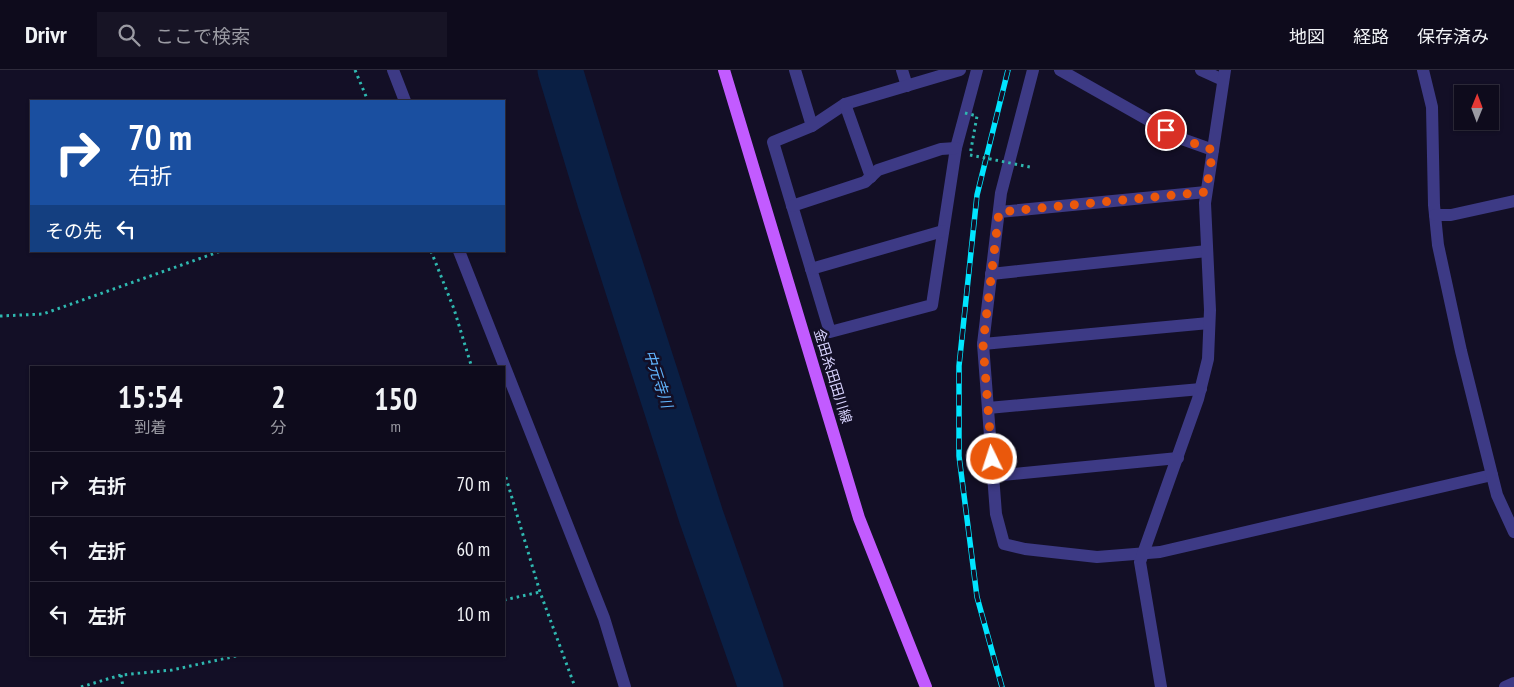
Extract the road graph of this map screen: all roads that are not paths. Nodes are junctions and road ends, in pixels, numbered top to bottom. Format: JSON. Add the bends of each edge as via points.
{"nodes":[{"id":1,"x":393,"y":70,"type":"edge"},
{"id":2,"x":724,"y":70,"type":"edge"},
{"id":3,"x":794,"y":70,"type":"edge"},
{"id":4,"x":902,"y":70,"type":"edge"},
{"id":5,"x":960,"y":70,"type":"edge"},
{"id":6,"x":977,"y":70,"type":"edge"},
{"id":7,"x":1033,"y":70,"type":"edge"},
{"id":8,"x":1060,"y":70,"type":"edge"},
{"id":9,"x":1201,"y":70,"type":"edge"},
{"id":10,"x":1423,"y":70,"type":"edge"},
{"id":11,"x":1224,"y":75,"type":"edge"},
{"id":12,"x":907,"y":86,"type":"junction"},
{"id":13,"x":404,"y":100,"type":"edge"},
{"id":14,"x":845,"y":104,"type":"junction"},
{"id":15,"x":812,"y":126,"type":"junction"},
{"id":16,"x":956,"y":148,"type":"junction"},
{"id":17,"x":1213,"y":150,"type":"junction"},
{"id":18,"x":871,"y":177,"type":"junction"},
{"id":19,"x":1206,"y":192,"type":"junction"},
{"id":20,"x":1514,"y":201,"type":"edge"},
{"id":21,"x":792,"y":206,"type":"junction"},
{"id":22,"x":999,"y":212,"type":"junction"},
{"id":23,"x":1435,"y":214,"type":"junction"},
{"id":24,"x":944,"y":231,"type":"junction"},
{"id":25,"x":1207,"y":251,"type":"junction"},
{"id":26,"x":459,"y":252,"type":"edge"},
{"id":27,"x":811,"y":269,"type":"junction"},
{"id":28,"x":991,"y":274,"type":"junction"},
{"id":29,"x":1209,"y":323,"type":"junction"},
{"id":30,"x":983,"y":344,"type":"junction"},
{"id":31,"x":504,"y":366,"type":"edge"},
{"id":32,"x":505,"y":367,"type":"edge"},
{"id":33,"x":1201,"y":389,"type":"junction"},
{"id":34,"x":988,"y":408,"type":"junction"},
{"id":35,"x":1178,"y":458,"type":"junction"},
{"id":36,"x":1492,"y":475,"type":"junction"},
{"id":37,"x":993,"y":476,"type":"junction"},
{"id":38,"x":1514,"y":532,"type":"edge"},
{"id":39,"x":1143,"y":554,"type":"junction"},
{"id":40,"x":1514,"y":683,"type":"edge"},
{"id":41,"x":625,"y":687,"type":"edge"},
{"id":42,"x":926,"y":687,"type":"edge"},
{"id":43,"x":1161,"y":687,"type":"edge"},
{"id":44,"x":1505,"y":687,"type":"edge"}],
"edges":[{"from":1,"to":13,"type":"street"},
{"from":2,"to":42,"type":"main road","name":"金田糸田田川線","via":[[859,518]]},
{"from":3,"to":15,"type":"street"},
{"from":4,"to":12,"type":"street"},
{"from":5,"to":12,"type":"street"},
{"from":6,"to":16,"type":"street"},
{"from":7,"to":22,"type":"street"},
{"from":8,"to":17,"type":"street","via":[[1182,139]]},
{"from":9,"to":11,"type":"street"},
{"from":10,"to":23,"type":"street","via":[[1432,107]]},
{"from":11,"to":17,"type":"street"},
{"from":12,"to":14,"type":"street"},
{"from":14,"to":15,"type":"street"},
{"from":14,"to":18,"type":"street"},
{"from":15,"to":21,"type":"street","via":[[773,142]]},
{"from":16,"to":18,"type":"street","via":[[941,149],[878,170]]},
{"from":16,"to":24,"type":"street"},
{"from":17,"to":19,"type":"street"},
{"from":18,"to":21,"type":"street","via":[[865,182]]},
{"from":19,"to":22,"type":"street"},
{"from":19,"to":25,"type":"street"},
{"from":20,"to":23,"type":"street","via":[[1451,215]]},
{"from":21,"to":27,"type":"street"},
{"from":22,"to":28,"type":"street"},
{"from":23,"to":36,"type":"street","via":[[1438,245],[1461,351]]},
{"from":24,"to":27,"type":"street"},
{"from":24,"to":27,"type":"street","via":[[932,305],[830,332]]},
{"from":25,"to":28,"type":"street"},
{"from":25,"to":29,"type":"street"},
{"from":26,"to":31,"type":"street"},
{"from":28,"to":30,"type":"street"},
{"from":29,"to":30,"type":"street"},
{"from":29,"to":33,"type":"street","via":[[1208,359]]},
{"from":30,"to":34,"type":"street"},
{"from":32,"to":41,"type":"street","via":[[604,618]]},
{"from":33,"to":34,"type":"street"},
{"from":33,"to":35,"type":"street"},
{"from":34,"to":37,"type":"street"},
{"from":35,"to":37,"type":"street"},
{"from":35,"to":39,"type":"street"},
{"from":36,"to":38,"type":"street","via":[[1497,495]]},
{"from":36,"to":39,"type":"street"},
{"from":37,"to":39,"type":"street","via":[[996,514],[1004,544],[1097,557]]},
{"from":39,"to":43,"type":"street","via":[[1140,562]]},
{"from":40,"to":44,"type":"street"}]}
